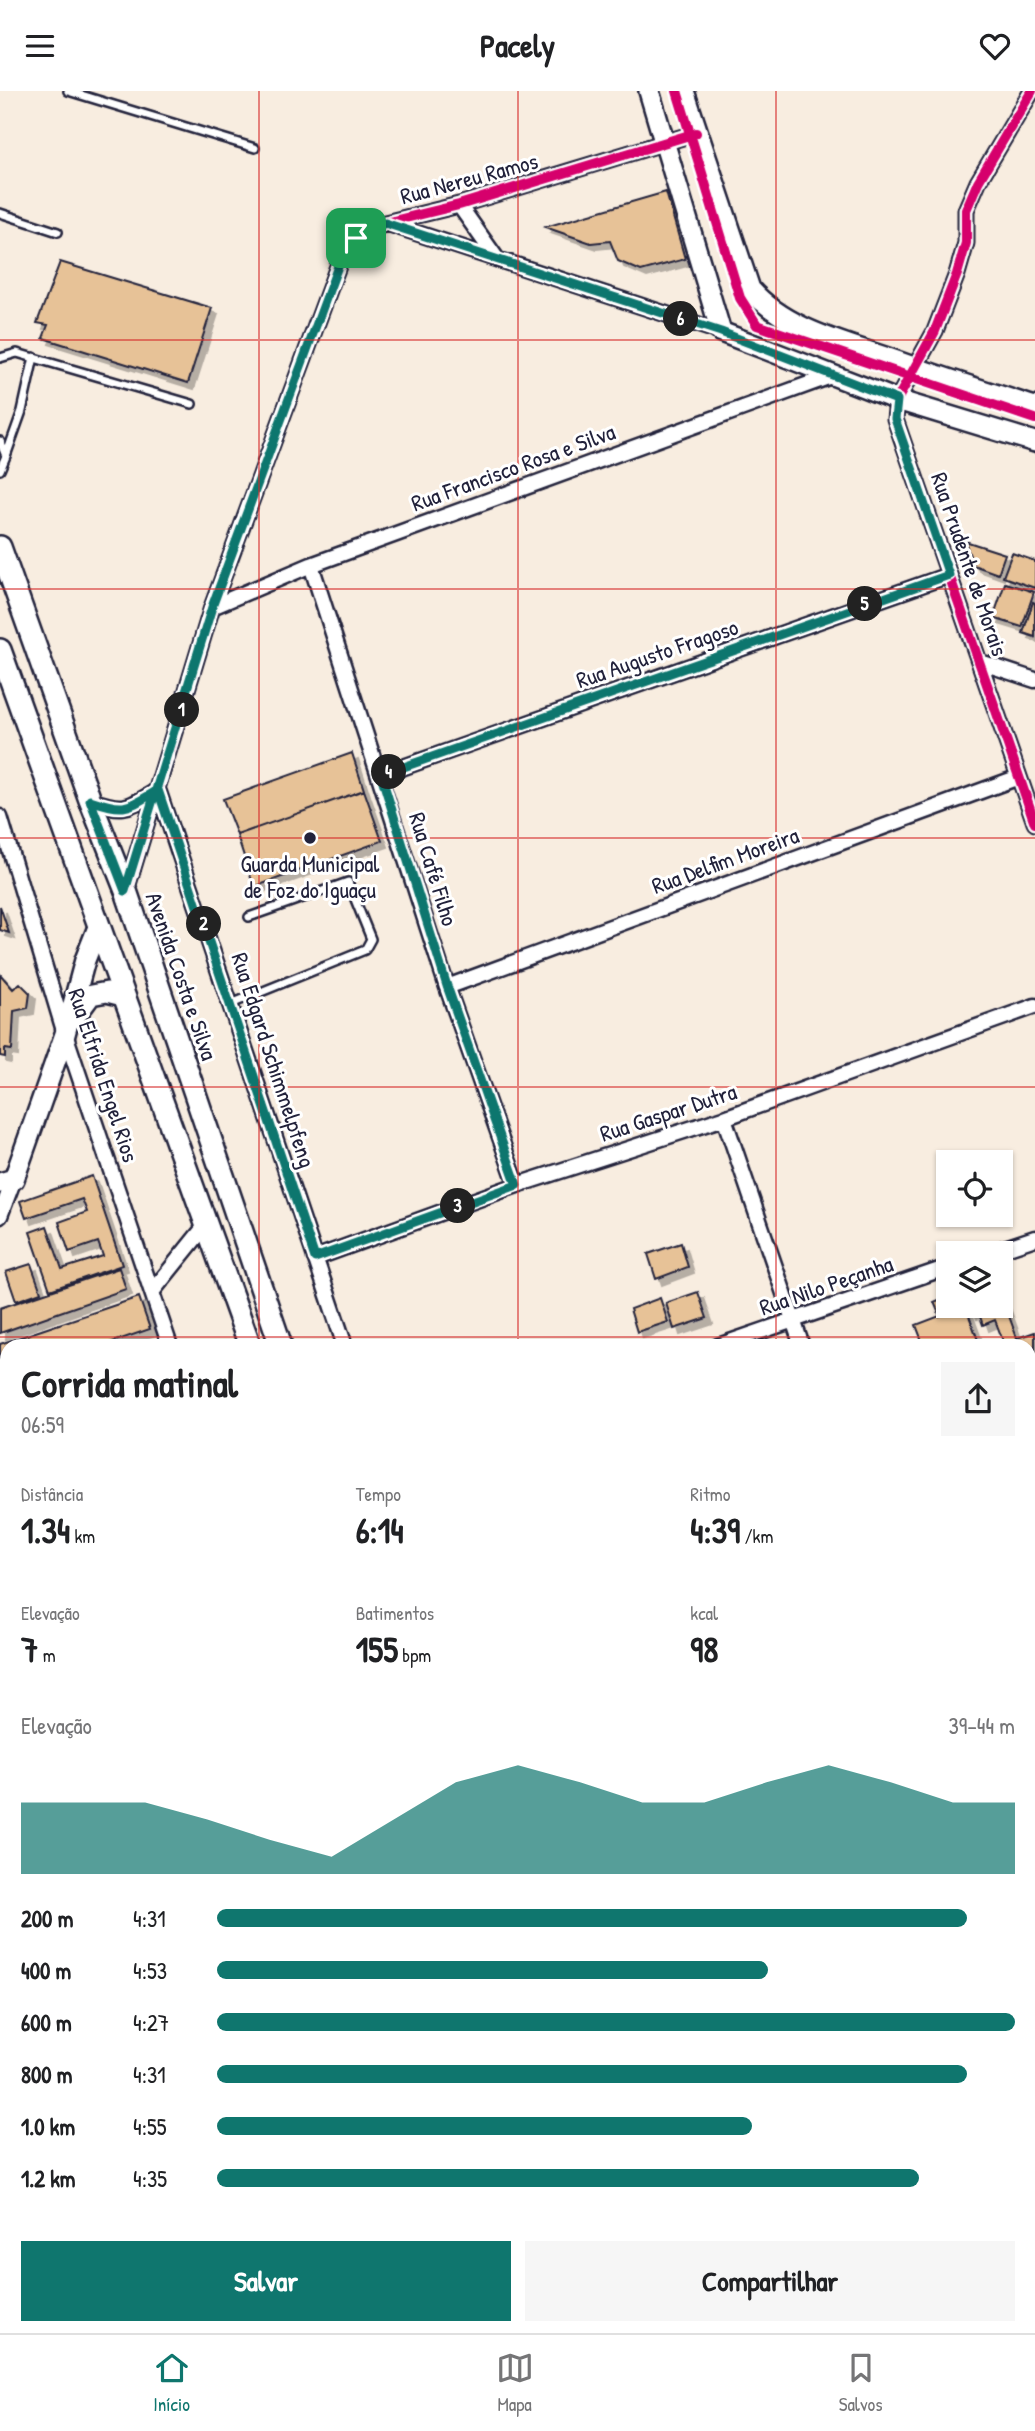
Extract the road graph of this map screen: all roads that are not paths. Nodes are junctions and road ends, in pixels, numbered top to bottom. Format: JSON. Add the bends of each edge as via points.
{"nodes":[{"id":1,"x":68,"y":91,"type":"edge"},
{"id":2,"x":649,"y":91,"type":"edge"},
{"id":3,"x":684,"y":91,"type":"edge"},
{"id":4,"x":1032,"y":91,"type":"edge"},
{"id":5,"x":696,"y":133,"type":"junction"},
{"id":6,"x":665,"y":145,"type":"junction"},
{"id":7,"x":255,"y":148,"type":"dead end"},
{"id":8,"x":459,"y":205,"type":"junction"},
{"id":9,"x":0,"y":213,"type":"edge"},
{"id":10,"x":385,"y":223,"type":"junction"},
{"id":11,"x":58,"y":232,"type":"dead end"},
{"id":12,"x":497,"y":259,"type":"junction"},
{"id":13,"x":721,"y":332,"type":"junction"},
{"id":14,"x":0,"y":358,"type":"edge"},
{"id":15,"x":34,"y":358,"type":"junction"},
{"id":16,"x":914,"y":368,"type":"junction"},
{"id":17,"x":831,"y":376,"type":"junction"},
{"id":18,"x":897,"y":400,"type":"junction"},
{"id":19,"x":192,"y":404,"type":"dead end"},
{"id":20,"x":1035,"y":407,"type":"edge"},
{"id":21,"x":0,"y":441,"type":"edge"},
{"id":22,"x":1035,"y":442,"type":"edge"},
{"id":23,"x":6,"y":456,"type":"junction"},
{"id":24,"x":0,"y":470,"type":"edge"},
{"id":25,"x":0,"y":547,"type":"edge"},
{"id":26,"x":311,"y":565,"type":"junction"},
{"id":27,"x":949,"y":575,"type":"junction"},
{"id":28,"x":212,"y":607,"type":"junction"},
{"id":29,"x":0,"y":650,"type":"edge"},
{"id":30,"x":980,"y":661,"type":"junction"},
{"id":31,"x":1035,"y":680,"type":"edge"},
{"id":32,"x":381,"y":775,"type":"junction"},
{"id":33,"x":1019,"y":777,"type":"junction"},
{"id":34,"x":158,"y":790,"type":"junction"},
{"id":35,"x":90,"y":800,"type":"junction"},
{"id":36,"x":0,"y":817,"type":"edge"},
{"id":37,"x":1035,"y":823,"type":"edge"},
{"id":38,"x":125,"y":891,"type":"junction"},
{"id":39,"x":249,"y":917,"type":"dead end"},
{"id":40,"x":99,"y":927,"type":"junction"},
{"id":41,"x":447,"y":986,"type":"junction"},
{"id":42,"x":123,"y":996,"type":"junction"},
{"id":43,"x":231,"y":1004,"type":"junction"},
{"id":44,"x":1035,"y":1006,"type":"edge"},
{"id":45,"x":65,"y":1034,"type":"junction"},
{"id":46,"x":724,"y":1118,"type":"junction"},
{"id":47,"x":7,"y":1181,"type":"edge"},
{"id":48,"x":517,"y":1185,"type":"junction"},
{"id":49,"x":0,"y":1216,"type":"edge"},
{"id":50,"x":206,"y":1225,"type":"junction"},
{"id":51,"x":1035,"y":1238,"type":"edge"},
{"id":52,"x":1013,"y":1245,"type":"edge"},
{"id":53,"x":315,"y":1258,"type":"junction"},
{"id":54,"x":936,"y":1271,"type":"edge"},
{"id":55,"x":152,"y":1292,"type":"junction"},
{"id":56,"x":793,"y":1320,"type":"junction"},
{"id":57,"x":168,"y":1339,"type":"edge"},
{"id":58,"x":247,"y":1339,"type":"edge"},
{"id":59,"x":279,"y":1339,"type":"edge"},
{"id":60,"x":343,"y":1339,"type":"edge"},
{"id":61,"x":738,"y":1339,"type":"edge"},
{"id":62,"x":800,"y":1339,"type":"edge"}],
"edges":[{"from":1,"to":7,"type":"lane"},
{"from":2,"to":6,"type":"street"},
{"from":3,"to":5,"type":"street"},
{"from":4,"to":16,"type":"street","via":[[966,210],[965,243],[957,274],[935,331]]},
{"from":5,"to":6,"type":"street","name":"Rua Nereu Ramos"},
{"from":5,"to":16,"type":"street","via":[[750,289],[766,307],[857,349]]},
{"from":6,"to":8,"type":"street","name":"Rua Nereu Ramos"},
{"from":6,"to":13,"type":"street"},
{"from":8,"to":10,"type":"street","name":"Rua Nereu Ramos"},
{"from":8,"to":12,"type":"street"},
{"from":9,"to":11,"type":"lane"},
{"from":10,"to":12,"type":"street"},
{"from":10,"to":28,"type":"street","name":"Rua Nereu Ramos","via":[[356,238],[341,258]]},
{"from":12,"to":13,"type":"street"},
{"from":13,"to":17,"type":"street"},
{"from":14,"to":15,"type":"lane","via":[[17,353]]},
{"from":15,"to":19,"type":"lane"},
{"from":15,"to":23,"type":"lane"},
{"from":16,"to":18,"type":"street"},
{"from":16,"to":20,"type":"street"},
{"from":17,"to":18,"type":"street"},
{"from":17,"to":26,"type":"street","name":"Rua Francisco Rosa e Silva"},
{"from":18,"to":22,"type":"street"},
{"from":18,"to":27,"type":"street","name":"Rua Prudente de Morais","via":[[895,419]]},
{"from":21,"to":23,"type":"lane"},
{"from":23,"to":24,"type":"lane"},
{"from":25,"to":35,"type":"main road","name":"Avenida Costa e Silva"},
{"from":26,"to":28,"type":"street","name":"Rua Francisco Rosa e Silva"},
{"from":26,"to":32,"type":"street","name":"Rua Café Filho"},
{"from":27,"to":30,"type":"street","name":"Rua Prudente de Morais"},
{"from":27,"to":32,"type":"street","name":"Rua Augusto Fragoso"},
{"from":28,"to":34,"type":"street","name":"Rua Nereu Ramos"},
{"from":29,"to":40,"type":"main road"},
{"from":30,"to":31,"type":"street"},
{"from":30,"to":33,"type":"street","name":"Rua Prudente de Morais"},
{"from":32,"to":41,"type":"street","name":"Rua Café Filho"},
{"from":33,"to":37,"type":"street","name":"Rua Prudente de Morais"},
{"from":33,"to":41,"type":"street","name":"Rua Delfim Moreira"},
{"from":34,"to":35,"type":"street","via":[[117,809]]},
{"from":34,"to":38,"type":"street","name":"Rua Nereu Ramos"},
{"from":34,"to":43,"type":"street","name":"Rua Edgard Schimmelpfeng"},
{"from":35,"to":38,"type":"main road","name":"Avenida Costa e Silva"},
{"from":36,"to":45,"type":"street","name":"Rua Elfrida Engel Rios"},
{"from":38,"to":59,"type":"main road","name":"Avenida Costa e Silva"},
{"from":39,"to":43,"type":"lane","via":[[348,882],[371,939],[365,950]]},
{"from":40,"to":42,"type":"main road"},
{"from":40,"to":45,"type":"street"},
{"from":41,"to":48,"type":"street","name":"Rua Café Filho"},
{"from":42,"to":45,"type":"street","via":[[91,995]]},
{"from":42,"to":50,"type":"main road"},
{"from":43,"to":53,"type":"street","name":"Rua Edgard Schimmelpfeng"},
{"from":44,"to":46,"type":"street","name":"Rua Gaspar Dutra"},
{"from":45,"to":47,"type":"street"},
{"from":45,"to":55,"type":"street","name":"Rua Elfrida Engel Rios"},
{"from":46,"to":48,"type":"street","name":"Rua Gaspar Dutra"},
{"from":46,"to":56,"type":"street"},
{"from":47,"to":49,"type":"street"},
{"from":48,"to":53,"type":"street","name":"Rua Gaspar Dutra"},
{"from":50,"to":55,"type":"street"},
{"from":50,"to":58,"type":"main road"},
{"from":51,"to":52,"type":"street"},
{"from":53,"to":60,"type":"street","name":"Rua Edgard Schimmelpfeng"},
{"from":54,"to":56,"type":"street","name":"Rua Nilo Peçanha"},
{"from":55,"to":57,"type":"street","name":"Rua Elfrida Engel Rios"},
{"from":56,"to":61,"type":"street","name":"Rua Nilo Peçanha"},
{"from":56,"to":62,"type":"street"}]}
